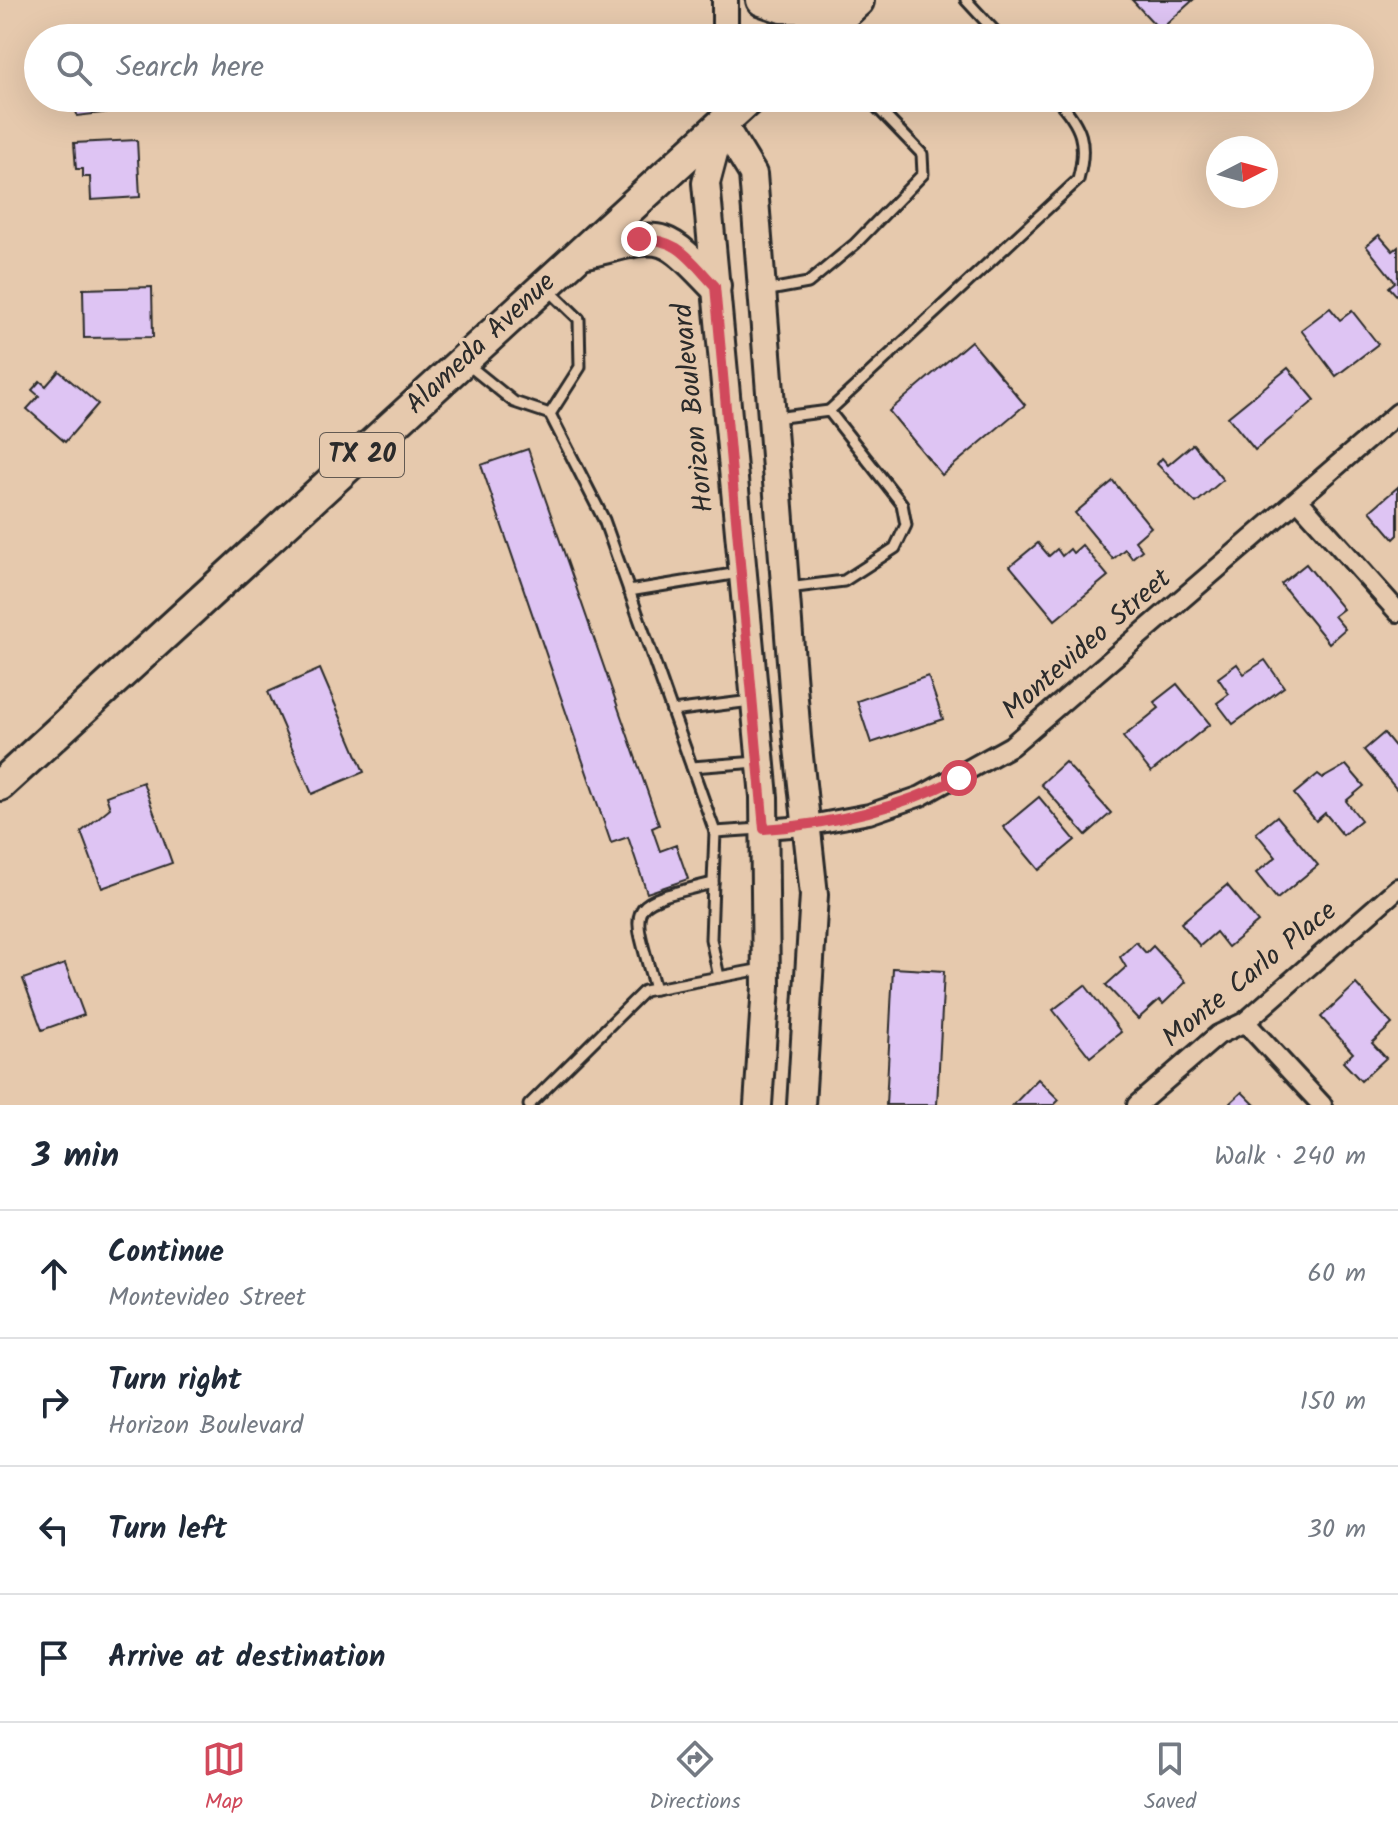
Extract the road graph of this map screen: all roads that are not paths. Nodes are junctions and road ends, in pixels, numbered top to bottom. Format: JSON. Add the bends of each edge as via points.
{"nodes":[{"id":1,"x":725,"y":0,"type":"edge"},
{"id":2,"x":762,"y":0,"type":"edge"},
{"id":3,"x":966,"y":0,"type":"edge"},
{"id":4,"x":840,"y":20,"type":"edge"},
{"id":5,"x":725,"y":24,"type":"edge"},
{"id":6,"x":988,"y":24,"type":"edge"},
{"id":7,"x":721,"y":112,"type":"edge"},
{"id":8,"x":723,"y":112,"type":"edge"},
{"id":9,"x":724,"y":112,"type":"edge"},
{"id":10,"x":882,"y":112,"type":"edge"},
{"id":11,"x":1069,"y":112,"type":"edge"},
{"id":12,"x":581,"y":253,"type":"junction"},
{"id":13,"x":544,"y":285,"type":"junction"},
{"id":14,"x":715,"y":286,"type":"junction"},
{"id":15,"x":761,"y":292,"type":"junction"},
{"id":16,"x":463,"y":361,"type":"junction"},
{"id":17,"x":829,"y":411,"type":"junction"},
{"id":18,"x":1398,"y":413,"type":"edge"},
{"id":19,"x":550,"y":414,"type":"junction"},
{"id":20,"x":771,"y":419,"type":"junction"},
{"id":21,"x":1299,"y":501,"type":"junction"},
{"id":22,"x":742,"y":572,"type":"junction"},
{"id":23,"x":785,"y":589,"type":"junction"},
{"id":24,"x":629,"y":591,"type":"junction"},
{"id":25,"x":1398,"y":612,"type":"edge"},
{"id":26,"x":755,"y":701,"type":"junction"},
{"id":27,"x":672,"y":711,"type":"junction"},
{"id":28,"x":761,"y":762,"type":"junction"},
{"id":29,"x":692,"y":767,"type":"junction"},
{"id":30,"x":0,"y":785,"type":"edge"},
{"id":31,"x":805,"y":826,"type":"junction"},
{"id":32,"x":764,"y":829,"type":"junction"},
{"id":33,"x":715,"y":832,"type":"junction"},
{"id":34,"x":713,"y":883,"type":"junction"},
{"id":35,"x":1398,"y":888,"type":"edge"},
{"id":36,"x":766,"y":969,"type":"junction"},
{"id":37,"x":719,"y":977,"type":"junction"},
{"id":38,"x":655,"y":989,"type":"junction"},
{"id":39,"x":1245,"y":1022,"type":"junction"},
{"id":40,"x":529,"y":1105,"type":"edge"},
{"id":41,"x":758,"y":1105,"type":"edge"},
{"id":42,"x":801,"y":1105,"type":"edge"},
{"id":43,"x":1137,"y":1105,"type":"edge"},
{"id":44,"x":1322,"y":1105,"type":"edge"}],
"edges":[{"from":1,"to":5,"type":"street"},
{"from":2,"to":4,"type":"main road"},
{"from":3,"to":6,"type":"lane"},
{"from":7,"to":12,"type":"main road","name":"Alameda Avenue","number":"TX 20"},
{"from":8,"to":14,"type":"main road","name":"Horizon Boulevard","via":[[706,183]]},
{"from":9,"to":15,"type":"main road","via":[[753,174]]},
{"from":10,"to":15,"type":"lane","via":[[922,154],[923,174],[855,244],[808,283]]},
{"from":11,"to":17,"type":"lane","via":[[1085,152],[1078,180]]},
{"from":12,"to":13,"type":"main road","name":"Alameda Avenue","number":"TX 20"},
{"from":12,"to":14,"type":"main road","via":[[661,238],[678,247]]},
{"from":13,"to":16,"type":"main road","name":"Alameda Avenue","number":"TX 20"},
{"from":13,"to":19,"type":"lane","via":[[579,319],[580,367]]},
{"from":14,"to":22,"type":"main road","name":"Horizon Boulevard"},
{"from":15,"to":20,"type":"main road"},
{"from":16,"to":19,"type":"lane","via":[[514,402]]},
{"from":16,"to":30,"type":"main road","name":"Alameda Avenue","number":"TX 20"},
{"from":17,"to":20,"type":"lane"},
{"from":17,"to":23,"type":"lane","via":[[902,504],[906,525],[895,548],[844,581]]},
{"from":18,"to":21,"type":"street","name":"Montevideo Street"},
{"from":19,"to":24,"type":"lane","via":[[604,520]]},
{"from":20,"to":23,"type":"main road"},
{"from":21,"to":25,"type":"street"},
{"from":21,"to":31,"type":"street","name":"Montevideo Street","via":[[1011,746],[921,796],[869,814]]},
{"from":22,"to":24,"type":"lane"},
{"from":22,"to":26,"type":"main road","name":"Horizon Boulevard"},
{"from":23,"to":31,"type":"main road"},
{"from":24,"to":27,"type":"lane"},
{"from":26,"to":27,"type":"lane"},
{"from":26,"to":28,"type":"main road","name":"Horizon Boulevard"},
{"from":27,"to":29,"type":"lane"},
{"from":28,"to":29,"type":"lane"},
{"from":28,"to":32,"type":"main road","name":"Horizon Boulevard"},
{"from":29,"to":33,"type":"lane"},
{"from":31,"to":32,"type":"street","name":"Montevideo Street"},
{"from":31,"to":42,"type":"main road","via":[[814,895]]},
{"from":32,"to":33,"type":"lane"},
{"from":32,"to":36,"type":"main road","name":"Horizon Boulevard"},
{"from":33,"to":34,"type":"lane"},
{"from":34,"to":37,"type":"lane","via":[[711,939]]},
{"from":34,"to":38,"type":"lane","via":[[652,898],[640,909],[638,924]]},
{"from":35,"to":39,"type":"street","name":"Monte Carlo Place"},
{"from":36,"to":37,"type":"lane"},
{"from":36,"to":41,"type":"main road","name":"Horizon Boulevard"},
{"from":37,"to":38,"type":"lane"},
{"from":38,"to":40,"type":"lane","via":[[644,991]]},
{"from":39,"to":43,"type":"street","name":"Monte Carlo Place","via":[[1218,1035]]},
{"from":39,"to":44,"type":"street"}]}
